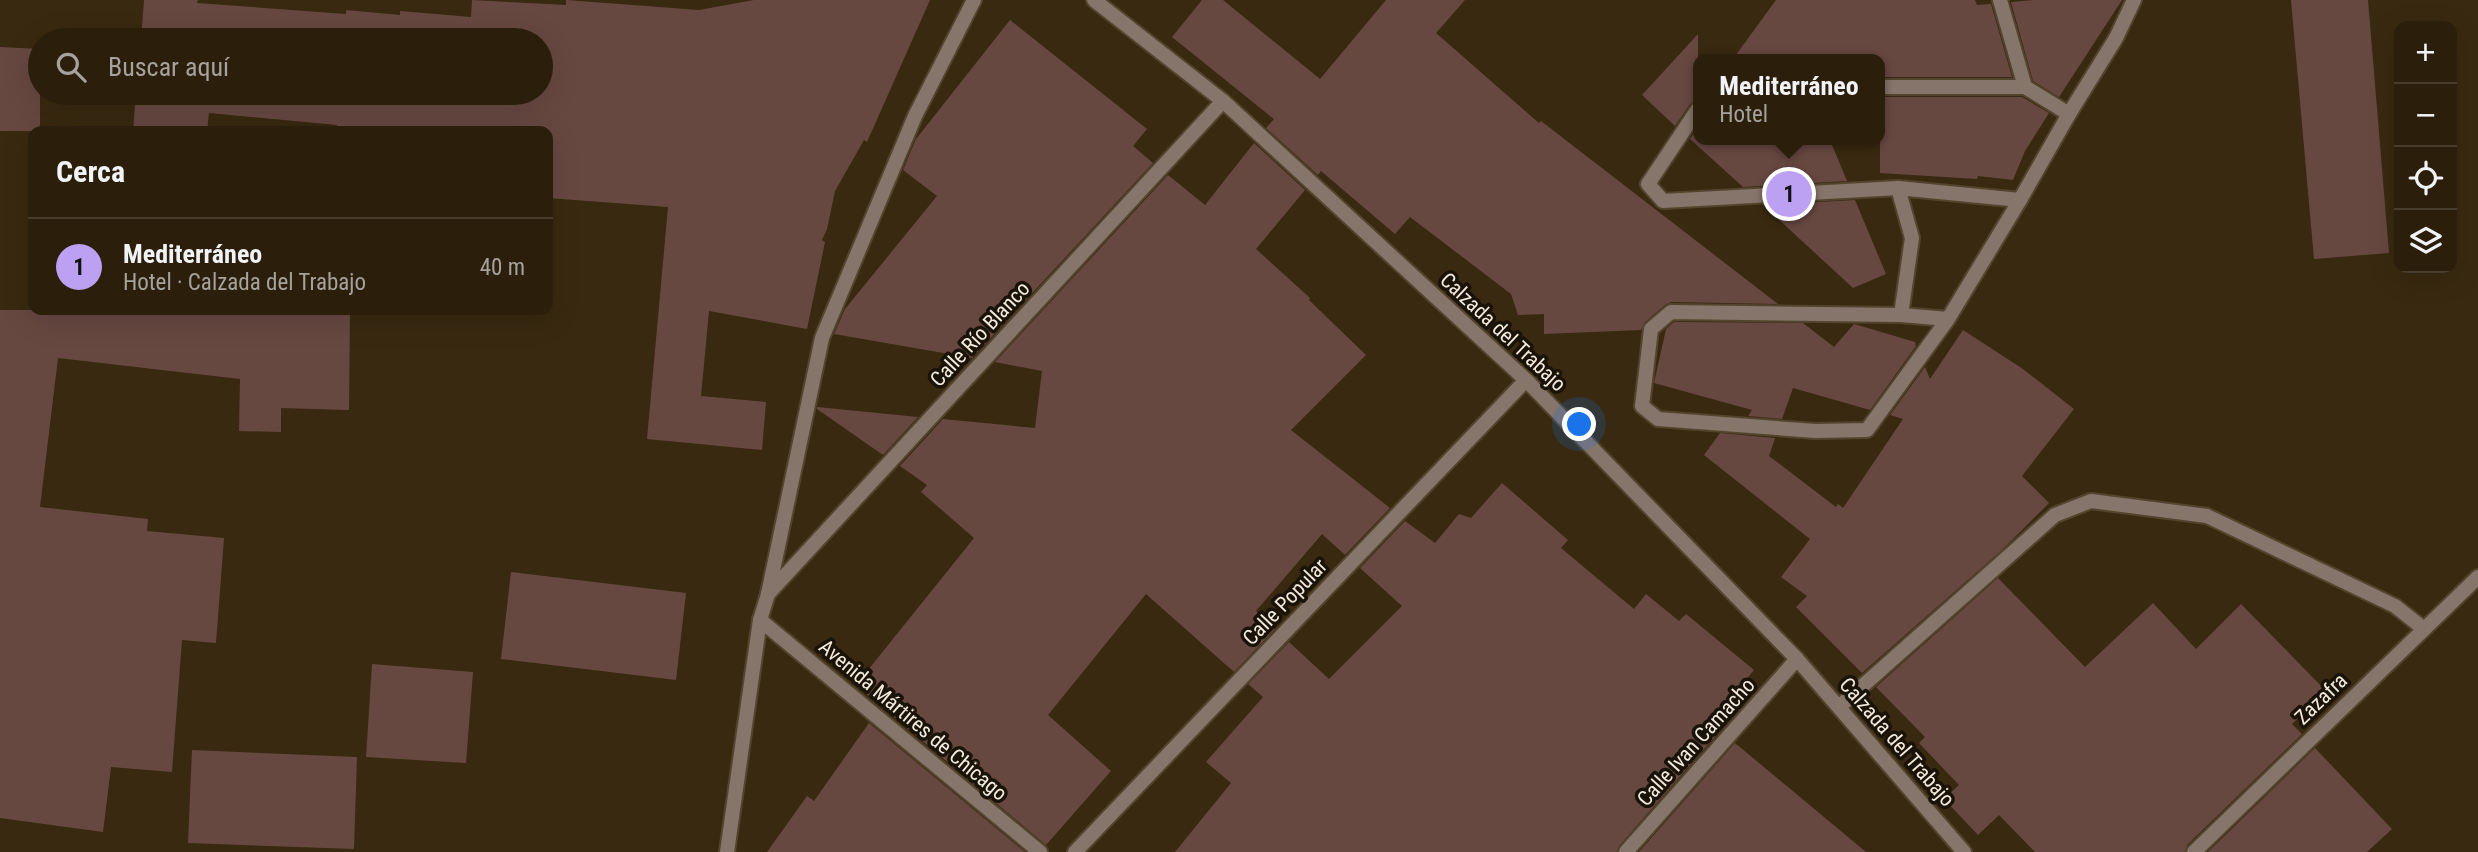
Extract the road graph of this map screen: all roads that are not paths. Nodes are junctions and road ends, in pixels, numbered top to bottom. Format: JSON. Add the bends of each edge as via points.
{"nodes":[{"id":1,"x":974,"y":0,"type":"edge"},
{"id":2,"x":1094,"y":0,"type":"edge"},
{"id":3,"x":2000,"y":0,"type":"edge"},
{"id":4,"x":2134,"y":0,"type":"edge"},
{"id":5,"x":1885,"y":87,"type":"edge"},
{"id":6,"x":2025,"y":87,"type":"junction"},
{"id":7,"x":1223,"y":102,"type":"junction"},
{"id":8,"x":2069,"y":114,"type":"junction"},
{"id":9,"x":1693,"y":116,"type":"edge"},
{"id":10,"x":1898,"y":188,"type":"junction"},
{"id":11,"x":2020,"y":200,"type":"junction"},
{"id":12,"x":1901,"y":315,"type":"junction"},
{"id":13,"x":1948,"y":319,"type":"junction"},
{"id":14,"x":1526,"y":380,"type":"junction"},
{"id":15,"x":2478,"y":577,"type":"edge"},
{"id":16,"x":768,"y":594,"type":"junction"},
{"id":17,"x":760,"y":620,"type":"junction"},
{"id":18,"x":2424,"y":629,"type":"junction"},
{"id":19,"x":1797,"y":659,"type":"junction"},
{"id":20,"x":1840,"y":706,"type":"junction"},
{"id":21,"x":727,"y":852,"type":"edge"},
{"id":22,"x":1040,"y":852,"type":"edge"},
{"id":23,"x":1075,"y":852,"type":"edge"},
{"id":24,"x":1626,"y":852,"type":"edge"},
{"id":25,"x":1964,"y":852,"type":"edge"},
{"id":26,"x":2194,"y":852,"type":"edge"}],
"edges":[{"from":1,"to":16,"type":"street","name":"Calle Río Blanco","via":[[915,116],[822,338]]},
{"from":2,"to":7,"type":"street","name":"Calzada del Trabajo"},
{"from":3,"to":6,"type":"street"},
{"from":4,"to":8,"type":"street"},
{"from":5,"to":6,"type":"street"},
{"from":6,"to":8,"type":"street"},
{"from":7,"to":14,"type":"street","name":"Calzada del Trabajo"},
{"from":7,"to":16,"type":"street","name":"Calle Río Blanco"},
{"from":8,"to":11,"type":"street"},
{"from":9,"to":10,"type":"street","via":[[1648,184],[1663,201]]},
{"from":10,"to":11,"type":"street"},
{"from":10,"to":12,"type":"street","via":[[1912,238]]},
{"from":11,"to":13,"type":"street"},
{"from":12,"to":13,"type":"street"},
{"from":12,"to":13,"type":"street","via":[[1671,312],[1651,328],[1642,406],[1658,419],[1815,431],[1867,430]]},
{"from":14,"to":19,"type":"street","name":"Calzada del Trabajo"},
{"from":14,"to":23,"type":"street","name":"Calle Popular"},
{"from":15,"to":18,"type":"street","name":"Zazafra"},
{"from":16,"to":17,"type":"street","name":"Calle Río Blanco"},
{"from":17,"to":21,"type":"street","name":"Calle Río Blanco"},
{"from":17,"to":22,"type":"street","name":"Avenida Mártires de Chicago"},
{"from":18,"to":20,"type":"street","via":[[2395,607],[2207,516],[2091,501],[2055,514]]},
{"from":18,"to":26,"type":"street","name":"Zazafra"},
{"from":19,"to":20,"type":"street","name":"Calzada del Trabajo"},
{"from":19,"to":24,"type":"street","name":"Calle Ivan Camacho"},
{"from":20,"to":25,"type":"street","name":"Calzada del Trabajo"}]}
